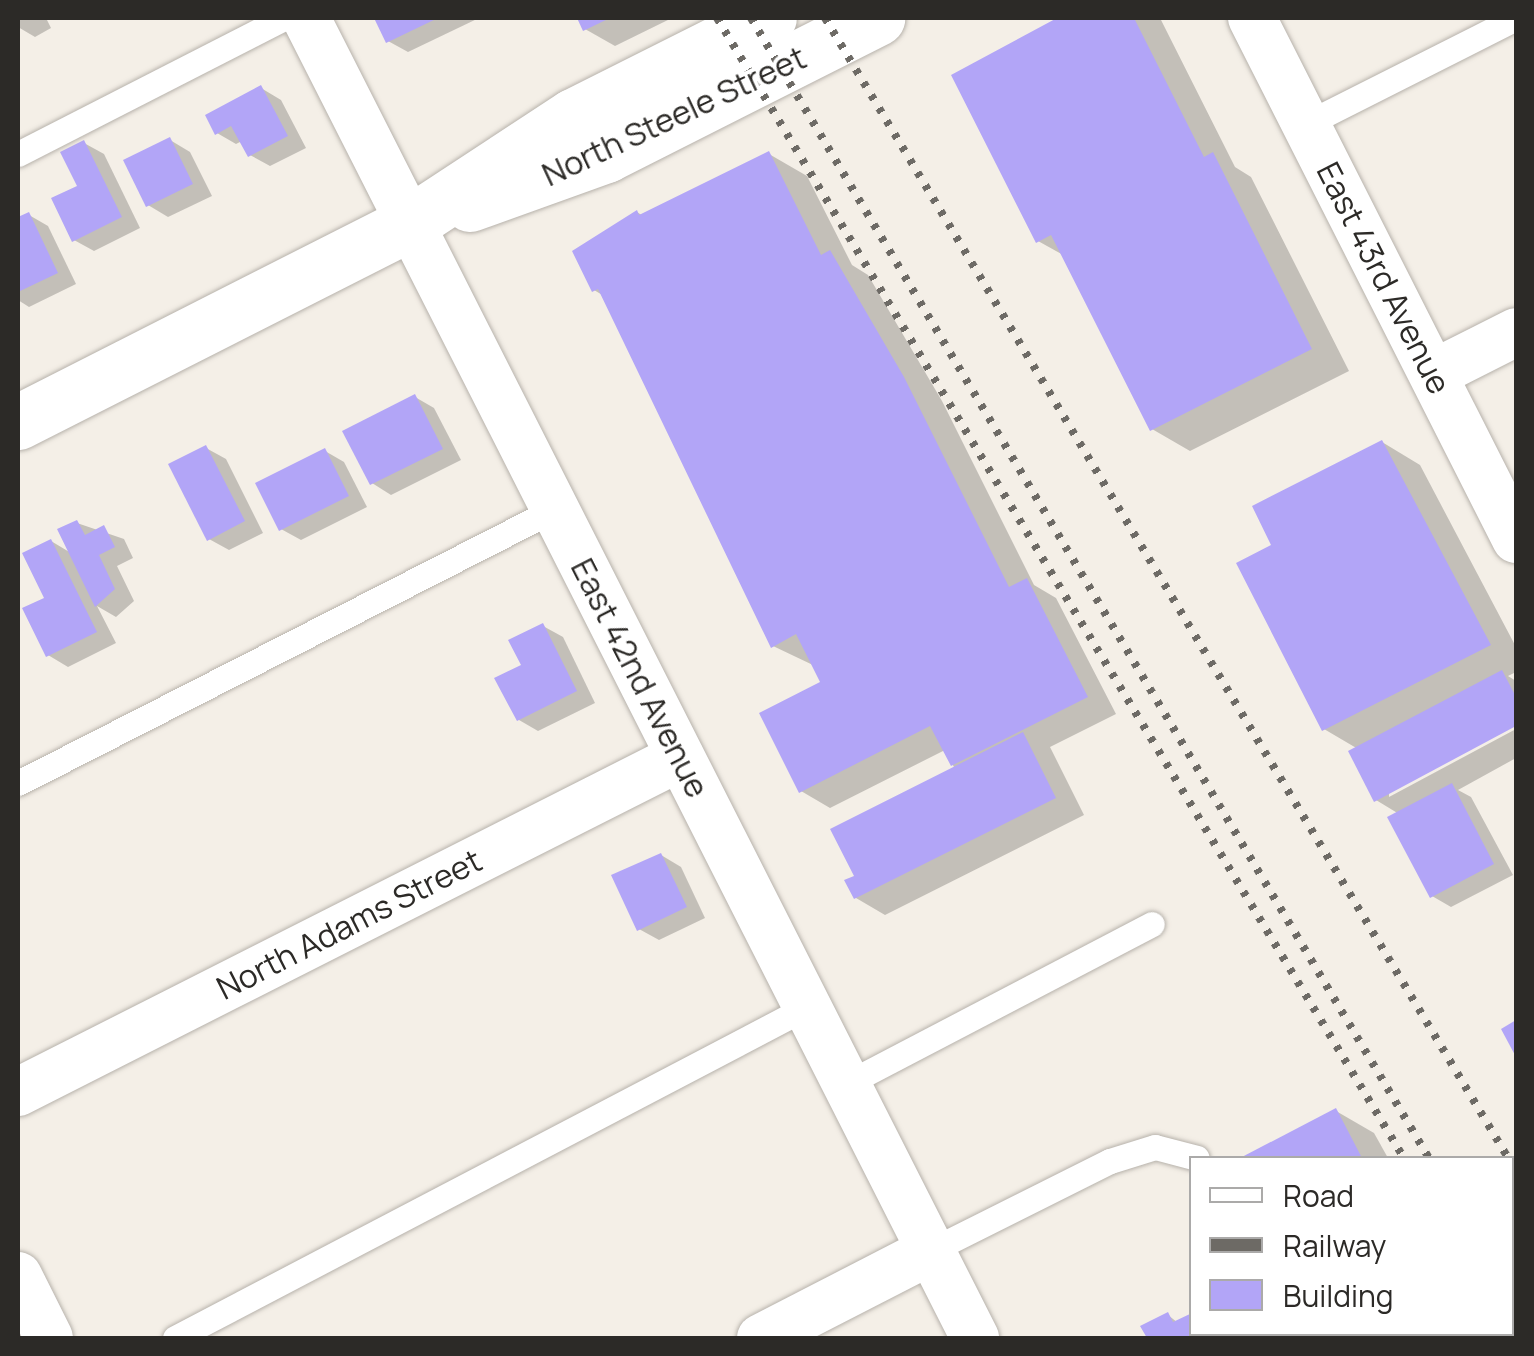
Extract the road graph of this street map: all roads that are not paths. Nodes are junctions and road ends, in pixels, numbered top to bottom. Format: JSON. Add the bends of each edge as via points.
{"nodes":[{"id":1,"x":284,"y":18,"type":"edge"},
{"id":2,"x":306,"y":18,"type":"edge"},
{"id":3,"x":769,"y":18,"type":"edge"},
{"id":4,"x":877,"y":18,"type":"edge"},
{"id":5,"x":1252,"y":18,"type":"edge"},
{"id":6,"x":1516,"y":18,"type":"edge"},
{"id":7,"x":1306,"y":124,"type":"junction"},
{"id":8,"x":18,"y":154,"type":"edge"},
{"id":9,"x":410,"y":223,"type":"junction"},
{"id":10,"x":1516,"y":332,"type":"edge"},
{"id":11,"x":1432,"y":374,"type":"junction"},
{"id":12,"x":18,"y":422,"type":"edge"},
{"id":13,"x":554,"y":509,"type":"junction"},
{"id":14,"x":1516,"y":539,"type":"edge"},
{"id":15,"x":680,"y":757,"type":"junction"},
{"id":16,"x":18,"y":783,"type":"edge"},
{"id":17,"x":1152,"y":924,"type":"dead end"},
{"id":18,"x":807,"y":1007,"type":"junction"},
{"id":19,"x":846,"y":1084,"type":"junction"},
{"id":20,"x":18,"y":1092,"type":"edge"},
{"id":21,"x":1189,"y":1156,"type":"edge"},
{"id":22,"x":930,"y":1251,"type":"junction"},
{"id":23,"x":18,"y":1276,"type":"edge"},
{"id":24,"x":49,"y":1338,"type":"edge"},
{"id":25,"x":175,"y":1338,"type":"edge"},
{"id":26,"x":760,"y":1338,"type":"edge"},
{"id":27,"x":975,"y":1338,"type":"edge"}],
"edges":[{"from":1,"to":8,"type":"lane"},
{"from":2,"to":9,"type":"street","name":"East 42nd Avenue"},
{"from":3,"to":9,"type":"street","name":"North Steele Street","via":[[573,116]]},
{"from":4,"to":9,"type":"street","name":"North Steele Street","via":[[591,162]]},
{"from":5,"to":7,"type":"street","name":"East 43rd Avenue"},
{"from":6,"to":7,"type":"lane"},
{"from":7,"to":11,"type":"street","name":"East 43rd Avenue"},
{"from":9,"to":12,"type":"street","name":"North Steele Street"},
{"from":9,"to":13,"type":"street","name":"East 42nd Avenue"},
{"from":10,"to":11,"type":"street"},
{"from":11,"to":14,"type":"street","name":"East 43rd Avenue"},
{"from":13,"to":15,"type":"street","name":"East 42nd Avenue"},
{"from":13,"to":16,"type":"lane"},
{"from":15,"to":18,"type":"street","name":"East 42nd Avenue"},
{"from":15,"to":20,"type":"street","name":"North Adams Street"},
{"from":17,"to":19,"type":"lane"},
{"from":18,"to":19,"type":"street","name":"East 42nd Avenue"},
{"from":18,"to":25,"type":"lane"},
{"from":19,"to":22,"type":"street","name":"East 42nd Avenue"},
{"from":21,"to":22,"type":"lane","via":[[1155,1147],[1110,1161]]},
{"from":22,"to":26,"type":"street"},
{"from":22,"to":27,"type":"street","name":"East 42nd Avenue"},
{"from":23,"to":24,"type":"street"}]}
